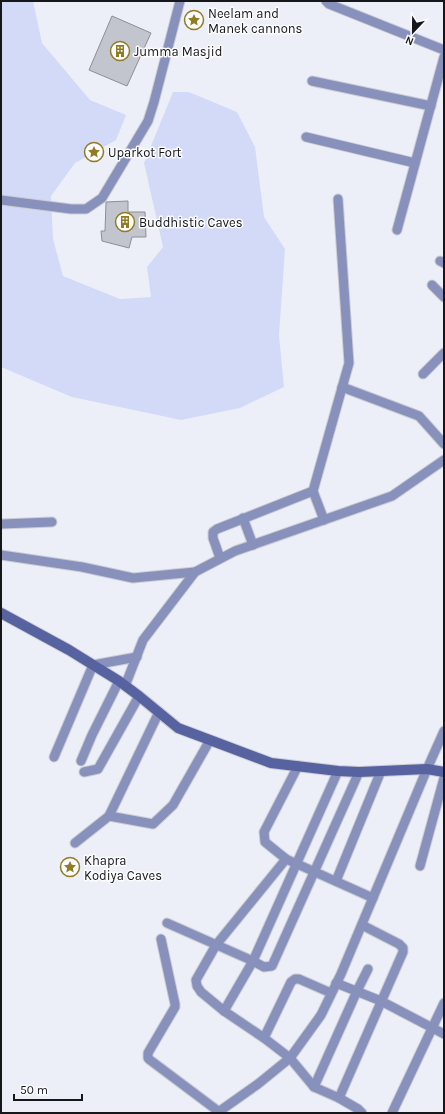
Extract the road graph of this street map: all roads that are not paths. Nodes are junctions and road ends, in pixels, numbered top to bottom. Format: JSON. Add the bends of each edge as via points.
{"nodes":[{"id":1,"x":180,"y":1,"type":"edge"},
{"id":2,"x":326,"y":1,"type":"edge"},
{"id":3,"x":444,"y":50,"type":"edge"},
{"id":4,"x":444,"y":57,"type":"edge"},
{"id":5,"x":312,"y":81,"type":"dead end"},
{"id":6,"x":431,"y":106,"type":"junction"},
{"id":7,"x":306,"y":137,"type":"dead end"},
{"id":8,"x":415,"y":163,"type":"junction"},
{"id":9,"x":338,"y":199,"type":"dead end"},
{"id":10,"x":1,"y":200,"type":"edge"},
{"id":11,"x":398,"y":230,"type":"dead end"},
{"id":12,"x":432,"y":285,"type":"dead end"},
{"id":13,"x":444,"y":296,"type":"edge"},
{"id":14,"x":442,"y":359,"type":"edge"},
{"id":15,"x":423,"y":374,"type":"dead end"},
{"id":16,"x":342,"y":387,"type":"junction"},
{"id":17,"x":444,"y":444,"type":"edge"},
{"id":18,"x":444,"y":460,"type":"edge"},
{"id":19,"x":313,"y":491,"type":"junction"},
{"id":20,"x":243,"y":518,"type":"junction"},
{"id":21,"x":324,"y":520,"type":"junction"},
{"id":22,"x":52,"y":522,"type":"dead end"},
{"id":23,"x":1,"y":524,"type":"edge"},
{"id":24,"x":252,"y":545,"type":"junction"},
{"id":25,"x":1,"y":555,"type":"edge"},
{"id":26,"x":220,"y":558,"type":"junction"},
{"id":27,"x":195,"y":572,"type":"junction"},
{"id":28,"x":1,"y":613,"type":"edge"},
{"id":29,"x":137,"y":657,"type":"junction"},
{"id":30,"x":93,"y":665,"type":"junction"},
{"id":31,"x":122,"y":684,"type":"junction"},
{"id":32,"x":139,"y":696,"type":"junction"},
{"id":33,"x":159,"y":712,"type":"junction"},
{"id":34,"x":444,"y":731,"type":"edge"},
{"id":35,"x":210,"y":740,"type":"junction"},
{"id":36,"x":54,"y":757,"type":"dead end"},
{"id":37,"x":81,"y":761,"type":"dead end"},
{"id":38,"x":298,"y":766,"type":"junction"},
{"id":39,"x":427,"y":769,"type":"junction"},
{"id":40,"x":338,"y":771,"type":"junction"},
{"id":41,"x":84,"y":772,"type":"dead end"},
{"id":42,"x":359,"y":772,"type":"junction"},
{"id":43,"x":381,"y":772,"type":"junction"},
{"id":44,"x":444,"y":772,"type":"edge"},
{"id":45,"x":444,"y":778,"type":"edge"},
{"id":46,"x":109,"y":816,"type":"junction"},
{"id":47,"x":75,"y":843,"type":"dead end"},
{"id":48,"x":286,"y":859,"type":"junction"},
{"id":49,"x":297,"y":864,"type":"junction"},
{"id":50,"x":420,"y":866,"type":"dead end"},
{"id":51,"x":314,"y":871,"type":"junction"},
{"id":52,"x":336,"y":881,"type":"junction"},
{"id":53,"x":373,"y":898,"type":"junction"},
{"id":54,"x":166,"y":923,"type":"dead end"},
{"id":55,"x":362,"y":925,"type":"junction"},
{"id":56,"x":161,"y":939,"type":"dead end"},
{"id":57,"x":216,"y":945,"type":"junction"},
{"id":58,"x":253,"y":961,"type":"junction"},
{"id":59,"x":368,"y":969,"type":"dead end"},
{"id":60,"x":336,"y":983,"type":"junction"},
{"id":61,"x":357,"y":991,"type":"junction"},
{"id":62,"x":331,"y":993,"type":"junction"},
{"id":63,"x":381,"y":1002,"type":"junction"},
{"id":64,"x":444,"y":1004,"type":"edge"},
{"id":65,"x":224,"y":1011,"type":"junction"},
{"id":66,"x":433,"y":1028,"type":"junction"},
{"id":67,"x":444,"y":1034,"type":"edge"},
{"id":68,"x":264,"y":1038,"type":"junction"},
{"id":69,"x":290,"y":1058,"type":"junction"},
{"id":70,"x":314,"y":1087,"type":"junction"},
{"id":71,"x":339,"y":1098,"type":"junction"},
{"id":72,"x":217,"y":1112,"type":"edge"},
{"id":73,"x":362,"y":1113,"type":"edge"},
{"id":74,"x":392,"y":1113,"type":"edge"}],
"edges":[{"from":1,"to":10,"type":"street","via":[[148,121],[102,198],[86,209]]},
{"from":2,"to":3,"type":"street"},
{"from":4,"to":6,"type":"street"},
{"from":5,"to":6,"type":"street"},
{"from":6,"to":8,"type":"street"},
{"from":7,"to":8,"type":"street"},
{"from":8,"to":11,"type":"street"},
{"from":9,"to":16,"type":"street","via":[[349,363]]},
{"from":12,"to":13,"type":"street"},
{"from":14,"to":15,"type":"street"},
{"from":16,"to":17,"type":"street","via":[[419,416]]},
{"from":16,"to":19,"type":"street"},
{"from":18,"to":21,"type":"street","via":[[392,496]]},
{"from":19,"to":20,"type":"street"},
{"from":19,"to":21,"type":"street"},
{"from":20,"to":24,"type":"street"},
{"from":20,"to":26,"type":"street","via":[[213,532]]},
{"from":21,"to":24,"type":"street"},
{"from":22,"to":23,"type":"street"},
{"from":24,"to":26,"type":"street"},
{"from":25,"to":27,"type":"street","via":[[134,578]]},
{"from":26,"to":27,"type":"street"},
{"from":27,"to":29,"type":"street","via":[[143,640]]},
{"from":28,"to":30,"type":"street"},
{"from":29,"to":30,"type":"street"},
{"from":29,"to":31,"type":"street"},
{"from":30,"to":31,"type":"street"},
{"from":30,"to":36,"type":"street"},
{"from":31,"to":32,"type":"street"},
{"from":31,"to":37,"type":"street","via":[[92,735]]},
{"from":32,"to":33,"type":"street"},
{"from":32,"to":41,"type":"street","via":[[98,769]]},
{"from":33,"to":35,"type":"street","via":[[178,728]]},
{"from":33,"to":46,"type":"street"},
{"from":34,"to":39,"type":"street"},
{"from":35,"to":38,"type":"street","via":[[271,763]]},
{"from":35,"to":46,"type":"street","via":[[173,806],[153,824]]},
{"from":38,"to":40,"type":"street"},
{"from":38,"to":48,"type":"street","via":[[264,832],[265,842]]},
{"from":39,"to":43,"type":"street"},
{"from":39,"to":44,"type":"street"},
{"from":39,"to":53,"type":"street"},
{"from":40,"to":42,"type":"street"},
{"from":40,"to":49,"type":"street"},
{"from":42,"to":43,"type":"street"},
{"from":42,"to":51,"type":"street"},
{"from":43,"to":52,"type":"street"},
{"from":45,"to":50,"type":"street"},
{"from":46,"to":47,"type":"street"},
{"from":48,"to":49,"type":"street"},
{"from":48,"to":57,"type":"street"},
{"from":49,"to":51,"type":"street"},
{"from":49,"to":58,"type":"street"},
{"from":51,"to":52,"type":"street"},
{"from":51,"to":58,"type":"street","via":[[272,966],[264,967]]},
{"from":52,"to":53,"type":"street"},
{"from":53,"to":55,"type":"street"},
{"from":54,"to":57,"type":"street"},
{"from":55,"to":60,"type":"street"},
{"from":55,"to":63,"type":"street","via":[[404,948]]},
{"from":56,"to":72,"type":"street","via":[[175,1008],[148,1053],[148,1058]]},
{"from":57,"to":58,"type":"street"},
{"from":57,"to":65,"type":"street","via":[[196,980],[201,992]]},
{"from":58,"to":65,"type":"street"},
{"from":59,"to":61,"type":"street"},
{"from":60,"to":61,"type":"street"},
{"from":60,"to":62,"type":"street"},
{"from":61,"to":63,"type":"street"},
{"from":61,"to":70,"type":"street"},
{"from":62,"to":68,"type":"street","via":[[295,979],[291,982]]},
{"from":62,"to":69,"type":"street","via":[[321,1015]]},
{"from":63,"to":66,"type":"street"},
{"from":63,"to":71,"type":"street"},
{"from":64,"to":66,"type":"street"},
{"from":65,"to":68,"type":"street"},
{"from":66,"to":67,"type":"street"},
{"from":66,"to":74,"type":"street"},
{"from":68,"to":69,"type":"street"},
{"from":69,"to":70,"type":"street"},
{"from":69,"to":72,"type":"street"},
{"from":70,"to":71,"type":"street"},
{"from":71,"to":73,"type":"street"}]}
